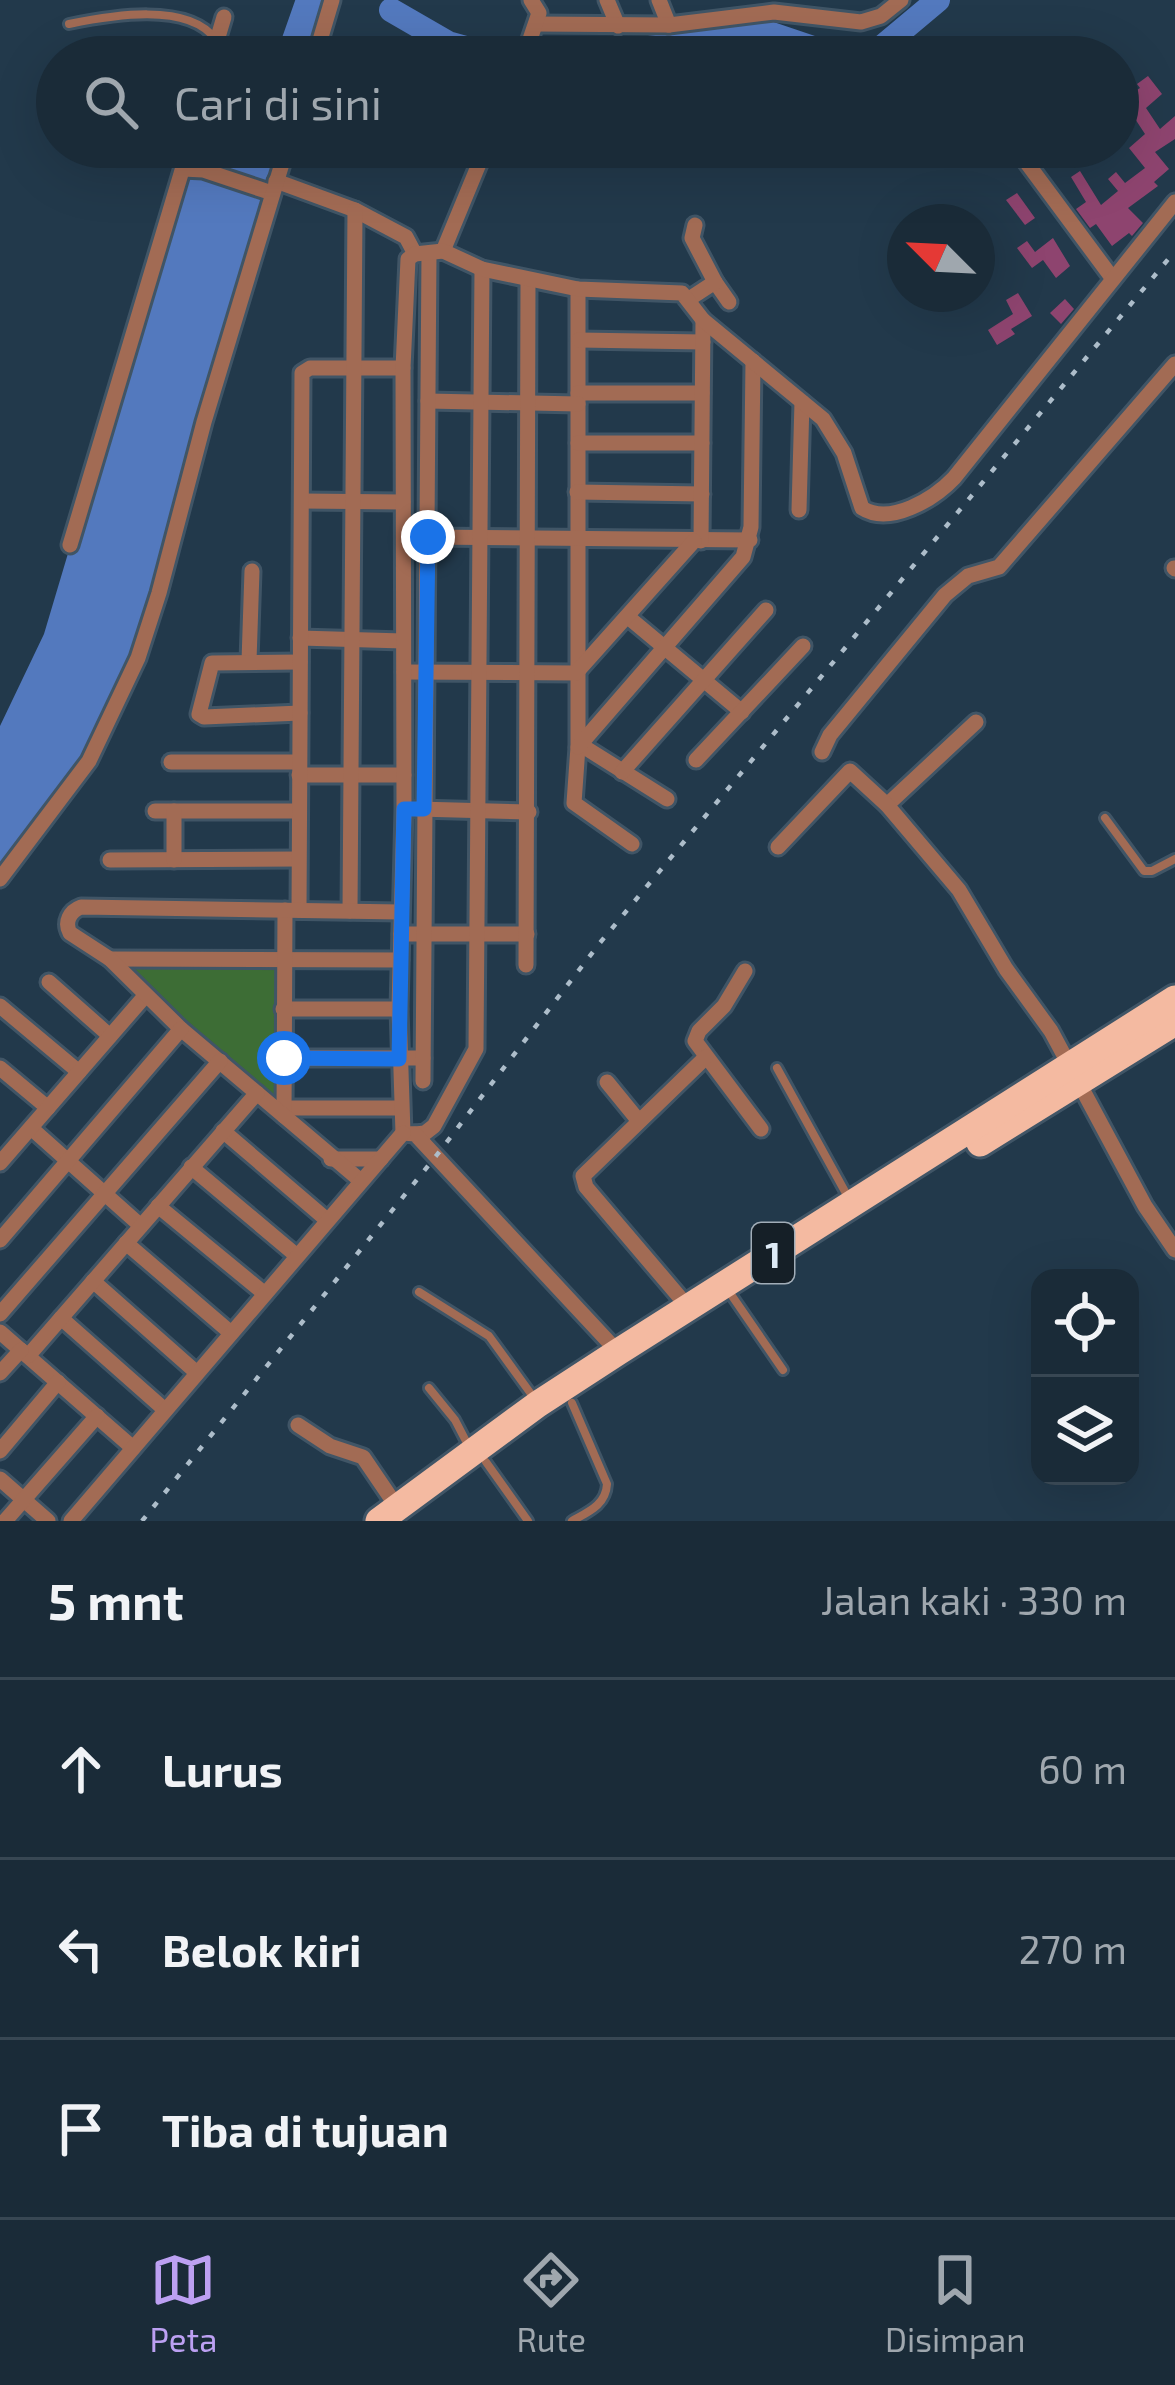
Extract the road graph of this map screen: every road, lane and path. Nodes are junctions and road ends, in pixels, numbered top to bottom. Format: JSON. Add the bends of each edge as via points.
{"nodes":[{"id":1,"x":332,"y":0,"type":"edge"},
{"id":2,"x":607,"y":0,"type":"edge"},
{"id":3,"x":659,"y":0,"type":"edge"},
{"id":4,"x":901,"y":0,"type":"edge"},
{"id":5,"x":771,"y":6,"type":"edge"},
{"id":6,"x":717,"y":8,"type":"edge"},
{"id":7,"x":825,"y":8,"type":"edge"},
{"id":8,"x":878,"y":8,"type":"edge"},
{"id":9,"x":537,"y":14,"type":"edge"},
{"id":10,"x":224,"y":17,"type":"dead end"},
{"id":11,"x":69,"y":24,"type":"dead end"},
{"id":12,"x":669,"y":25,"type":"junction"},
{"id":13,"x":618,"y":26,"type":"junction"},
{"id":14,"x":206,"y":36,"type":"edge"},
{"id":15,"x":218,"y":36,"type":"edge"},
{"id":16,"x":321,"y":36,"type":"edge"},
{"id":17,"x":277,"y":168,"type":"edge"},
{"id":18,"x":477,"y":168,"type":"edge"},
{"id":19,"x":1031,"y":168,"type":"edge"},
{"id":20,"x":183,"y":170,"type":"joint"},
{"id":21,"x":268,"y":187,"type":"junction"},
{"id":22,"x":1175,"y":202,"type":"edge"},
{"id":23,"x":355,"y":210,"type":"junction"},
{"id":24,"x":694,"y":225,"type":"dead end"},
{"id":25,"x":433,"y":250,"type":"junction"},
{"id":26,"x":482,"y":269,"type":"junction"},
{"id":27,"x":1113,"y":279,"type":"junction"},
{"id":28,"x":528,"y":280,"type":"junction"},
{"id":29,"x":715,"y":282,"type":"junction"},
{"id":30,"x":578,"y":289,"type":"junction"},
{"id":31,"x":689,"y":299,"type":"junction"},
{"id":32,"x":729,"y":302,"type":"dead end"},
{"id":33,"x":703,"y":320,"type":"junction"},
{"id":34,"x":579,"y":340,"type":"junction"},
{"id":35,"x":703,"y":342,"type":"junction"},
{"id":36,"x":753,"y":361,"type":"junction"},
{"id":37,"x":1175,"y":364,"type":"edge"},
{"id":38,"x":352,"y":367,"type":"junction"},
{"id":39,"x":403,"y":368,"type":"junction"},
{"id":40,"x":703,"y":393,"type":"junction"},
{"id":41,"x":578,"y":398,"type":"junction"},
{"id":42,"x":428,"y":400,"type":"junction"},
{"id":43,"x":480,"y":402,"type":"junction"},
{"id":44,"x":802,"y":402,"type":"junction"},
{"id":45,"x":530,"y":403,"type":"junction"},
{"id":46,"x":702,"y":442,"type":"junction"},
{"id":47,"x":578,"y":443,"type":"junction"},
{"id":48,"x":577,"y":492,"type":"junction"},
{"id":49,"x":702,"y":494,"type":"junction"},
{"id":50,"x":302,"y":501,"type":"junction"},
{"id":51,"x":351,"y":501,"type":"junction"},
{"id":52,"x":403,"y":502,"type":"junction"},
{"id":53,"x":799,"y":510,"type":"dead end"},
{"id":54,"x":428,"y":537,"type":"junction"},
{"id":55,"x":479,"y":538,"type":"junction"},
{"id":56,"x":528,"y":538,"type":"junction"},
{"id":57,"x":577,"y":538,"type":"junction"},
{"id":58,"x":750,"y":540,"type":"junction"},
{"id":59,"x":698,"y":541,"type":"junction"},
{"id":60,"x":70,"y":545,"type":"dead end"},
{"id":61,"x":251,"y":571,"type":"dead end"},
{"id":62,"x":766,"y":610,"type":"dead end"},
{"id":63,"x":628,"y":617,"type":"junction"},
{"id":64,"x":300,"y":638,"type":"junction"},
{"id":65,"x":351,"y":639,"type":"junction"},
{"id":66,"x":403,"y":641,"type":"junction"},
{"id":67,"x":803,"y":646,"type":"dead end"},
{"id":68,"x":664,"y":649,"type":"junction"},
{"id":69,"x":249,"y":662,"type":"junction"},
{"id":70,"x":300,"y":662,"type":"junction"},
{"id":71,"x":404,"y":672,"type":"junction"},
{"id":72,"x":576,"y":673,"type":"junction"},
{"id":73,"x":427,"y":674,"type":"junction"},
{"id":74,"x":478,"y":674,"type":"junction"},
{"id":75,"x":527,"y":675,"type":"junction"},
{"id":76,"x":701,"y":680,"type":"junction"},
{"id":77,"x":742,"y":712,"type":"junction"},
{"id":78,"x":300,"y":713,"type":"junction"},
{"id":79,"x":976,"y":722,"type":"dead end"},
{"id":80,"x":579,"y":746,"type":"junction"},
{"id":81,"x":822,"y":752,"type":"dead end"},
{"id":82,"x":696,"y":760,"type":"dead end"},
{"id":83,"x":171,"y":762,"type":"dead end"},
{"id":84,"x":299,"y":768,"type":"junction"},
{"id":85,"x":622,"y":772,"type":"junction"},
{"id":86,"x":350,"y":775,"type":"junction"},
{"id":87,"x":404,"y":775,"type":"junction"},
{"id":88,"x":667,"y":799,"type":"dead end"},
{"id":89,"x":887,"y":805,"type":"junction"},
{"id":90,"x":404,"y":809,"type":"junction"},
{"id":91,"x":424,"y":809,"type":"junction"},
{"id":92,"x":155,"y":811,"type":"dead end"},
{"id":93,"x":174,"y":811,"type":"junction"},
{"id":94,"x":299,"y":811,"type":"junction"},
{"id":95,"x":478,"y":811,"type":"junction"},
{"id":96,"x":529,"y":812,"type":"junction"},
{"id":97,"x":1105,"y":818,"type":"dead end"},
{"id":98,"x":632,"y":844,"type":"dead end"},
{"id":99,"x":778,"y":847,"type":"dead end"},
{"id":100,"x":298,"y":859,"type":"junction"},
{"id":101,"x":1175,"y":859,"type":"edge"},
{"id":102,"x":110,"y":860,"type":"dead end"},
{"id":103,"x":174,"y":860,"type":"junction"},
{"id":104,"x":0,"y":879,"type":"edge"},
{"id":105,"x":291,"y":910,"type":"junction"},
{"id":106,"x":350,"y":911,"type":"junction"},
{"id":107,"x":401,"y":913,"type":"junction"},
{"id":108,"x":425,"y":933,"type":"junction"},
{"id":109,"x":476,"y":933,"type":"junction"},
{"id":110,"x":401,"y":934,"type":"junction"},
{"id":111,"x":527,"y":934,"type":"junction"},
{"id":112,"x":110,"y":958,"type":"junction"},
{"id":113,"x":283,"y":959,"type":"junction"},
{"id":114,"x":400,"y":960,"type":"junction"},
{"id":115,"x":526,"y":965,"type":"dead end"},
{"id":116,"x":746,"y":971,"type":"dead end"},
{"id":117,"x":49,"y":982,"type":"dead end"},
{"id":118,"x":145,"y":996,"type":"junction"},
{"id":119,"x":1175,"y":999,"type":"edge"},
{"id":120,"x":0,"y":1006,"type":"edge"},
{"id":121,"x":399,"y":1009,"type":"junction"},
{"id":122,"x":283,"y":1010,"type":"junction"},
{"id":123,"x":1175,"y":1022,"type":"edge"},
{"id":124,"x":182,"y":1029,"type":"junction"},
{"id":125,"x":110,"y":1036,"type":"junction"},
{"id":126,"x":284,"y":1058,"type":"junction"},
{"id":127,"x":423,"y":1058,"type":"junction"},
{"id":128,"x":706,"y":1058,"type":"junction"},
{"id":129,"x":399,"y":1059,"type":"junction"},
{"id":130,"x":220,"y":1061,"type":"junction"},
{"id":131,"x":0,"y":1067,"type":"edge"},
{"id":132,"x":778,"y":1068,"type":"dead end"},
{"id":133,"x":79,"y":1072,"type":"junction"},
{"id":134,"x":1073,"y":1074,"type":"junction"},
{"id":135,"x":424,"y":1081,"type":"dead end"},
{"id":136,"x":608,"y":1082,"type":"dead end"},
{"id":137,"x":256,"y":1094,"type":"junction"},
{"id":138,"x":48,"y":1108,"type":"junction"},
{"id":139,"x":400,"y":1108,"type":"junction"},
{"id":140,"x":284,"y":1112,"type":"junction"},
{"id":141,"x":638,"y":1120,"type":"junction"},
{"id":142,"x":31,"y":1128,"type":"junction"},
{"id":143,"x":760,"y":1129,"type":"dead end"},
{"id":144,"x":223,"y":1131,"type":"junction"},
{"id":145,"x":0,"y":1134,"type":"edge"},
{"id":146,"x":409,"y":1134,"type":"junction"},
{"id":147,"x":15,"y":1146,"type":"junction"},
{"id":148,"x":331,"y":1159,"type":"junction"},
{"id":149,"x":382,"y":1159,"type":"junction"},
{"id":150,"x":68,"y":1161,"type":"junction"},
{"id":151,"x":0,"y":1163,"type":"edge"},
{"id":152,"x":191,"y":1167,"type":"junction"},
{"id":153,"x":361,"y":1181,"type":"junction"},
{"id":154,"x":104,"y":1193,"type":"junction"},
{"id":155,"x":852,"y":1203,"type":"junction"},
{"id":156,"x":158,"y":1206,"type":"junction"},
{"id":157,"x":327,"y":1220,"type":"junction"},
{"id":158,"x":141,"y":1226,"type":"junction"},
{"id":159,"x":0,"y":1240,"type":"edge"},
{"id":160,"x":126,"y":1243,"type":"junction"},
{"id":161,"x":1175,"y":1250,"type":"edge"},
{"id":162,"x":297,"y":1256,"type":"junction"},
{"id":163,"x":93,"y":1281,"type":"junction"},
{"id":164,"x":419,"y":1292,"type":"dead end"},
{"id":165,"x":730,"y":1293,"type":"junction"},
{"id":166,"x":265,"y":1294,"type":"junction"},
{"id":167,"x":688,"y":1307,"type":"junction"},
{"id":168,"x":0,"y":1314,"type":"edge"},
{"id":169,"x":61,"y":1318,"type":"junction"},
{"id":170,"x":0,"y":1332,"type":"edge"},
{"id":171,"x":231,"y":1333,"type":"junction"},
{"id":172,"x":618,"y":1352,"type":"junction"},
{"id":173,"x":24,"y":1353,"type":"junction"},
{"id":174,"x":783,"y":1370,"type":"dead end"},
{"id":175,"x":0,"y":1373,"type":"edge"},
{"id":176,"x":197,"y":1373,"type":"junction"},
{"id":177,"x":58,"y":1382,"type":"junction"},
{"id":178,"x":430,"y":1388,"type":"dead end"},
{"id":179,"x":572,"y":1402,"type":"junction"},
{"id":180,"x":538,"y":1404,"type":"junction"},
{"id":181,"x":165,"y":1410,"type":"junction"},
{"id":182,"x":97,"y":1416,"type":"junction"},
{"id":183,"x":298,"y":1425,"type":"dead end"},
{"id":184,"x":133,"y":1448,"type":"junction"},
{"id":185,"x":0,"y":1450,"type":"edge"},
{"id":186,"x":479,"y":1457,"type":"junction"},
{"id":187,"x":0,"y":1479,"type":"edge"},
{"id":188,"x":24,"y":1500,"type":"junction"},
{"id":189,"x":396,"y":1516,"type":"edge"},
{"id":190,"x":5,"y":1521,"type":"edge"},
{"id":191,"x":48,"y":1521,"type":"edge"},
{"id":192,"x":71,"y":1521,"type":"edge"},
{"id":193,"x":528,"y":1521,"type":"edge"},
{"id":194,"x":572,"y":1521,"type":"edge"}],
"edges":[{"from":1,"to":16,"type":"street"},
{"from":2,"to":13,"type":"street"},
{"from":3,"to":12,"type":"street"},
{"from":4,"to":8,"type":"street"},
{"from":5,"to":6,"type":"street"},
{"from":5,"to":7,"type":"street"},
{"from":6,"to":12,"type":"street"},
{"from":7,"to":8,"type":"street","via":[[861,22]]},
{"from":9,"to":13,"type":"street"},
{"from":10,"to":15,"type":"street"},
{"from":11,"to":14,"type":"lane","via":[[160,16],[200,25]]},
{"from":12,"to":13,"type":"street"},
{"from":17,"to":21,"type":"street"},
{"from":18,"to":25,"type":"street"},
{"from":19,"to":27,"type":"street"},
{"from":20,"to":21,"type":"street"},
{"from":20,"to":60,"type":"street"},
{"from":21,"to":23,"type":"street"},
{"from":21,"to":104,"type":"street","via":[[138,658],[89,760]]},
{"from":22,"to":27,"type":"street"},
{"from":23,"to":25,"type":"street"},
{"from":23,"to":38,"type":"street"},
{"from":24,"to":29,"type":"street","via":[[692,238]]},
{"from":25,"to":26,"type":"street"},
{"from":25,"to":39,"type":"street","via":[[407,262]]},
{"from":25,"to":42,"type":"street"},
{"from":26,"to":28,"type":"street"},
{"from":26,"to":43,"type":"street"},
{"from":27,"to":44,"type":"street","via":[[954,478],[891,513],[862,508],[834,433]]},
{"from":28,"to":30,"type":"street"},
{"from":28,"to":45,"type":"street"},
{"from":29,"to":31,"type":"street"},
{"from":29,"to":32,"type":"street"},
{"from":30,"to":31,"type":"street"},
{"from":30,"to":34,"type":"street"},
{"from":31,"to":33,"type":"street"},
{"from":33,"to":35,"type":"street"},
{"from":33,"to":36,"type":"street"},
{"from":34,"to":35,"type":"street"},
{"from":34,"to":41,"type":"street"},
{"from":35,"to":40,"type":"street"},
{"from":36,"to":44,"type":"street"},
{"from":36,"to":58,"type":"street"},
{"from":37,"to":81,"type":"street","via":[[1009,557],[945,595]]},
{"from":38,"to":39,"type":"street"},
{"from":38,"to":50,"type":"street","via":[[302,373]]},
{"from":38,"to":51,"type":"street"},
{"from":39,"to":52,"type":"street"},
{"from":40,"to":41,"type":"street"},
{"from":40,"to":46,"type":"street"},
{"from":41,"to":45,"type":"street"},
{"from":41,"to":47,"type":"street"},
{"from":42,"to":43,"type":"street"},
{"from":42,"to":54,"type":"street"},
{"from":43,"to":45,"type":"street"},
{"from":43,"to":55,"type":"street"},
{"from":44,"to":53,"type":"street"},
{"from":45,"to":56,"type":"street"},
{"from":46,"to":47,"type":"street"},
{"from":46,"to":49,"type":"street"},
{"from":47,"to":48,"type":"street"},
{"from":48,"to":49,"type":"street"},
{"from":48,"to":57,"type":"street"},
{"from":49,"to":59,"type":"street"},
{"from":50,"to":51,"type":"street"},
{"from":50,"to":64,"type":"street"},
{"from":51,"to":52,"type":"street"},
{"from":51,"to":65,"type":"street"},
{"from":52,"to":66,"type":"street"},
{"from":54,"to":55,"type":"street"},
{"from":54,"to":73,"type":"street"},
{"from":55,"to":56,"type":"street"},
{"from":55,"to":74,"type":"street"},
{"from":56,"to":57,"type":"street"},
{"from":56,"to":75,"type":"street"},
{"from":57,"to":59,"type":"street"},
{"from":57,"to":72,"type":"street"},
{"from":58,"to":59,"type":"street"},
{"from":58,"to":68,"type":"street","via":[[736,570]]},
{"from":59,"to":63,"type":"street"},
{"from":61,"to":69,"type":"street"},
{"from":62,"to":76,"type":"street"},
{"from":63,"to":68,"type":"street"},
{"from":63,"to":72,"type":"street"},
{"from":64,"to":65,"type":"street"},
{"from":64,"to":70,"type":"street"},
{"from":65,"to":66,"type":"street"},
{"from":65,"to":86,"type":"street"},
{"from":66,"to":71,"type":"street"},
{"from":67,"to":77,"type":"street"},
{"from":68,"to":76,"type":"street"},
{"from":68,"to":80,"type":"street"},
{"from":69,"to":70,"type":"street"},
{"from":69,"to":78,"type":"street","via":[[210,665],[201,716]]},
{"from":70,"to":78,"type":"street"},
{"from":71,"to":73,"type":"street"},
{"from":71,"to":87,"type":"street"},
{"from":72,"to":75,"type":"street"},
{"from":72,"to":80,"type":"street"},
{"from":73,"to":74,"type":"street"},
{"from":73,"to":91,"type":"street"},
{"from":74,"to":75,"type":"street"},
{"from":74,"to":95,"type":"street"},
{"from":75,"to":96,"type":"street"},
{"from":76,"to":77,"type":"street"},
{"from":76,"to":85,"type":"street"},
{"from":77,"to":82,"type":"street"},
{"from":78,"to":84,"type":"street"},
{"from":79,"to":89,"type":"street"},
{"from":80,"to":85,"type":"street"},
{"from":80,"to":98,"type":"street","via":[[574,803]]},
{"from":83,"to":84,"type":"street"},
{"from":84,"to":86,"type":"street"},
{"from":84,"to":94,"type":"street"},
{"from":85,"to":88,"type":"street"},
{"from":86,"to":87,"type":"street"},
{"from":86,"to":106,"type":"street"},
{"from":87,"to":90,"type":"street"},
{"from":89,"to":99,"type":"street","via":[[850,771]]},
{"from":89,"to":134,"type":"street","via":[[958,890]]},
{"from":90,"to":91,"type":"street"},
{"from":90,"to":107,"type":"street"},
{"from":91,"to":95,"type":"street"},
{"from":91,"to":108,"type":"street"},
{"from":92,"to":93,"type":"street"},
{"from":93,"to":94,"type":"street"},
{"from":93,"to":103,"type":"street"},
{"from":94,"to":100,"type":"street"},
{"from":95,"to":96,"type":"street"},
{"from":95,"to":109,"type":"street"},
{"from":96,"to":111,"type":"street"},
{"from":97,"to":101,"type":"lane","via":[[1144,871]]},
{"from":100,"to":103,"type":"street"},
{"from":100,"to":105,"type":"street"},
{"from":102,"to":103,"type":"street"},
{"from":105,"to":106,"type":"street"},
{"from":105,"to":112,"type":"street","via":[[76,909],[70,933]]},
{"from":105,"to":113,"type":"street"},
{"from":106,"to":107,"type":"street"},
{"from":107,"to":110,"type":"street"},
{"from":108,"to":109,"type":"street"},
{"from":108,"to":110,"type":"street"},
{"from":108,"to":127,"type":"street"},
{"from":109,"to":111,"type":"street"},
{"from":109,"to":146,"type":"street","via":[[476,1049],[439,1120],[430,1131]]},
{"from":110,"to":114,"type":"street"},
{"from":111,"to":115,"type":"street"},
{"from":112,"to":113,"type":"street"},
{"from":112,"to":118,"type":"street"},
{"from":113,"to":114,"type":"street"},
{"from":113,"to":122,"type":"street"},
{"from":114,"to":121,"type":"street"},
{"from":116,"to":128,"type":"street","via":[[695,1035]]},
{"from":117,"to":125,"type":"street"},
{"from":118,"to":124,"type":"street"},
{"from":118,"to":125,"type":"street"},
{"from":119,"to":134,"type":"highway","number":"1"},
{"from":120,"to":133,"type":"street"},
{"from":121,"to":122,"type":"street"},
{"from":121,"to":129,"type":"street"},
{"from":122,"to":126,"type":"street"},
{"from":123,"to":134,"type":"highway","number":"1"},
{"from":124,"to":130,"type":"street"},
{"from":124,"to":150,"type":"street"},
{"from":125,"to":133,"type":"street"},
{"from":126,"to":129,"type":"street"},
{"from":126,"to":140,"type":"street"},
{"from":127,"to":129,"type":"street"},
{"from":127,"to":135,"type":"street"},
{"from":128,"to":141,"type":"street"},
{"from":128,"to":143,"type":"street"},
{"from":129,"to":139,"type":"street"},
{"from":130,"to":137,"type":"street"},
{"from":130,"to":154,"type":"street"},
{"from":131,"to":138,"type":"street"},
{"from":132,"to":155,"type":"lane"},
{"from":133,"to":138,"type":"street"},
{"from":134,"to":155,"type":"highway","number":"1"},
{"from":134,"to":161,"type":"street"},
{"from":134,"to":165,"type":"highway","number":"1","via":[[812,1249]]},
{"from":136,"to":141,"type":"street"},
{"from":137,"to":140,"type":"street"},
{"from":137,"to":144,"type":"street"},
{"from":138,"to":142,"type":"street"},
{"from":139,"to":140,"type":"street"},
{"from":139,"to":146,"type":"street"},
{"from":140,"to":148,"type":"street"},
{"from":141,"to":167,"type":"street","via":[[583,1182]]},
{"from":142,"to":147,"type":"street"},
{"from":142,"to":150,"type":"street"},
{"from":144,"to":152,"type":"street"},
{"from":144,"to":157,"type":"street"},
{"from":145,"to":147,"type":"street"},
{"from":146,"to":149,"type":"street"},
{"from":146,"to":172,"type":"street"},
{"from":147,"to":151,"type":"street"},
{"from":148,"to":149,"type":"street"},
{"from":148,"to":153,"type":"street"},
{"from":149,"to":153,"type":"street"},
{"from":150,"to":154,"type":"street"},
{"from":150,"to":159,"type":"street"},
{"from":152,"to":156,"type":"street"},
{"from":152,"to":162,"type":"street"},
{"from":153,"to":157,"type":"street"},
{"from":154,"to":158,"type":"street"},
{"from":154,"to":168,"type":"street"},
{"from":155,"to":167,"type":"highway","number":"1"},
{"from":156,"to":158,"type":"street"},
{"from":156,"to":166,"type":"street"},
{"from":157,"to":162,"type":"street"},
{"from":158,"to":160,"type":"street"},
{"from":160,"to":163,"type":"street"},
{"from":160,"to":171,"type":"street"},
{"from":162,"to":166,"type":"street"},
{"from":163,"to":169,"type":"street"},
{"from":163,"to":176,"type":"street"},
{"from":164,"to":180,"type":"lane","via":[[489,1336]]},
{"from":165,"to":174,"type":"lane"},
{"from":165,"to":179,"type":"highway","number":"1"},
{"from":166,"to":171,"type":"street"},
{"from":167,"to":172,"type":"highway","number":"1"},
{"from":169,"to":173,"type":"street"},
{"from":169,"to":181,"type":"street"},
{"from":170,"to":173,"type":"street"},
{"from":171,"to":176,"type":"street"},
{"from":172,"to":180,"type":"highway","number":"1"},
{"from":173,"to":175,"type":"street"},
{"from":173,"to":177,"type":"street"},
{"from":176,"to":181,"type":"street"},
{"from":177,"to":182,"type":"street"},
{"from":177,"to":185,"type":"street"},
{"from":178,"to":186,"type":"lane"},
{"from":179,"to":186,"type":"highway","number":"1"},
{"from":179,"to":194,"type":"lane","via":[[608,1484],[597,1507]]},
{"from":180,"to":186,"type":"highway","number":"1"},
{"from":181,"to":184,"type":"street"},
{"from":182,"to":184,"type":"street"},
{"from":182,"to":188,"type":"street"},
{"from":183,"to":189,"type":"street","via":[[357,1452]]},
{"from":184,"to":192,"type":"street"},
{"from":186,"to":189,"type":"highway","number":"1"},
{"from":186,"to":193,"type":"lane"},
{"from":187,"to":188,"type":"street"},
{"from":188,"to":190,"type":"street"},
{"from":188,"to":191,"type":"street"}]}
